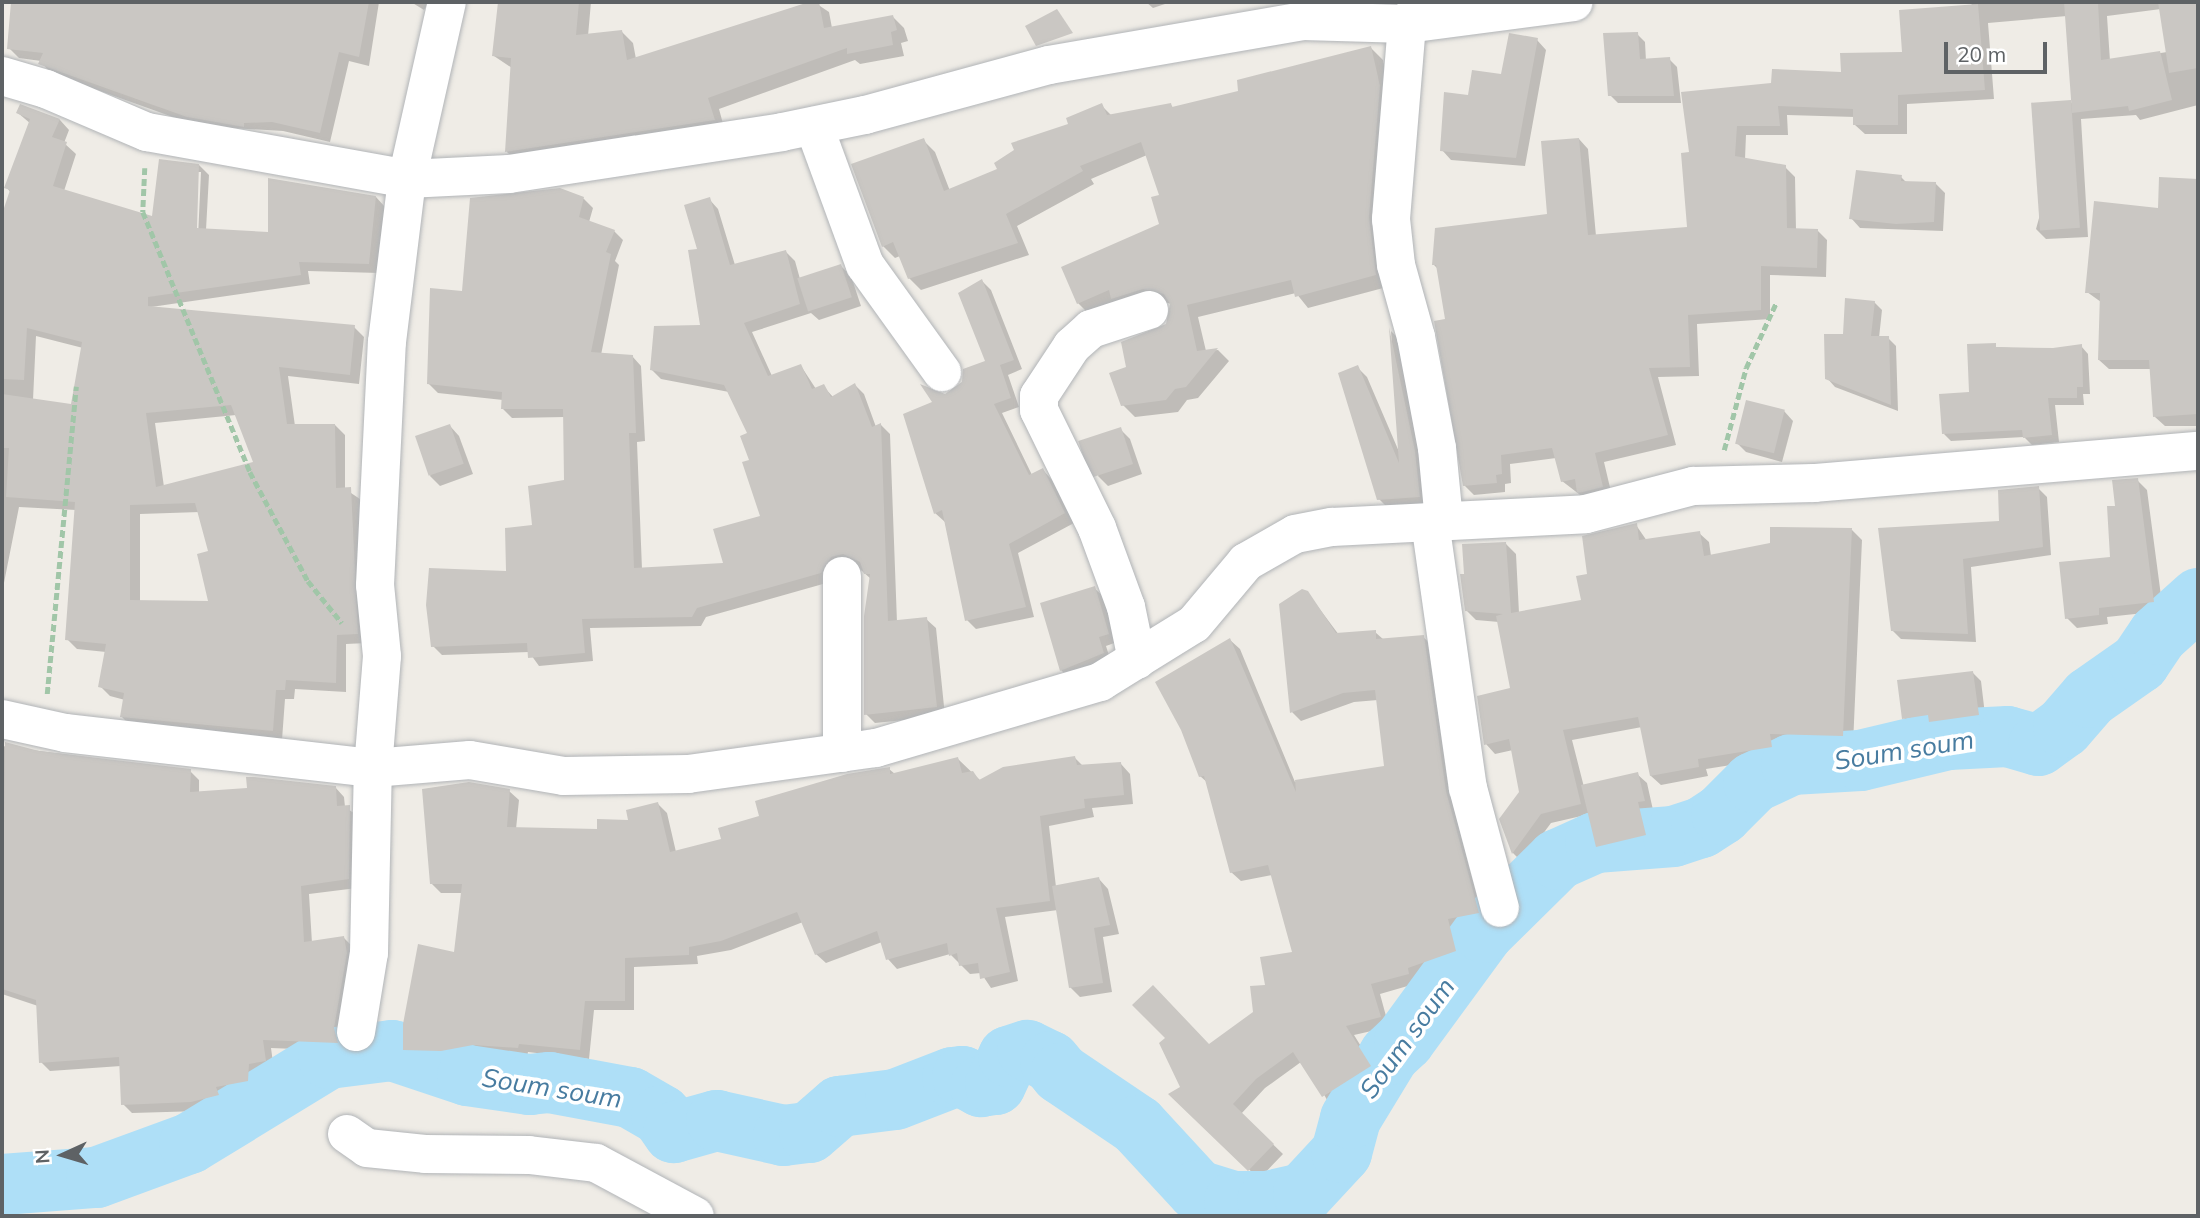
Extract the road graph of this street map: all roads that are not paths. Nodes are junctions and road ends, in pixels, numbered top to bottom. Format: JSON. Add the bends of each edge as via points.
{"nodes":[{"id":1,"x":447,"y":2,"type":"edge"},
{"id":2,"x":1574,"y":2,"type":"edge"},
{"id":3,"x":1414,"y":13,"type":"edge"},
{"id":4,"x":2,"y":76,"type":"edge"},
{"id":5,"x":814,"y":126,"type":"junction"},
{"id":6,"x":407,"y":178,"type":"junction"},
{"id":7,"x":1149,"y":310,"type":"dead end"},
{"id":8,"x":942,"y":372,"type":"dead end"},
{"id":9,"x":2198,"y":451,"type":"edge"},
{"id":10,"x":1437,"y":521,"type":"junction"},
{"id":11,"x":842,"y":576,"type":"dead end"},
{"id":12,"x":1137,"y":660,"type":"junction"},
{"id":13,"x":2,"y":719,"type":"edge"},
{"id":14,"x":842,"y":753,"type":"junction"},
{"id":15,"x":373,"y":768,"type":"junction"},
{"id":16,"x":1500,"y":908,"type":"dead end"},
{"id":17,"x":356,"y":1032,"type":"dead end"},
{"id":18,"x":347,"y":1135,"type":"dead end"},
{"id":19,"x":695,"y":1216,"type":"edge"}],
"edges":[{"from":1,"to":6,"type":"street"},
{"from":2,"to":3,"type":"street"},
{"from":3,"to":5,"type":"street","via":[[1303,21],[1049,65]]},
{"from":3,"to":10,"type":"street","via":[[1391,219],[1396,265],[1416,337],[1437,448]]},
{"from":4,"to":6,"type":"street","via":[[46,89],[147,132]]},
{"from":5,"to":6,"type":"street","via":[[509,174]]},
{"from":5,"to":8,"type":"street","via":[[865,265]]},
{"from":6,"to":15,"type":"street","via":[[387,342],[374,584],[382,656]]},
{"from":7,"to":12,"type":"street","via":[[1091,329],[1072,346],[1039,396],[1039,410],[1097,528],[1126,607]]},
{"from":9,"to":10,"type":"street","via":[[1814,483],[1693,485],[1586,514]]},
{"from":10,"to":12,"type":"street","via":[[1332,527],[1295,534],[1246,562],[1194,624]]},
{"from":10,"to":16,"type":"street","via":[[1468,788]]},
{"from":11,"to":14,"type":"street"},
{"from":12,"to":14,"type":"street","via":[[1100,682],[876,748]]},
{"from":13,"to":15,"type":"street","via":[[65,733]]},
{"from":14,"to":15,"type":"street","via":[[688,774],[564,776],[470,760]]},
{"from":15,"to":17,"type":"street","via":[[369,953]]},
{"from":18,"to":19,"type":"street","via":[[367,1148],[529,1155],[596,1163]]}]}
